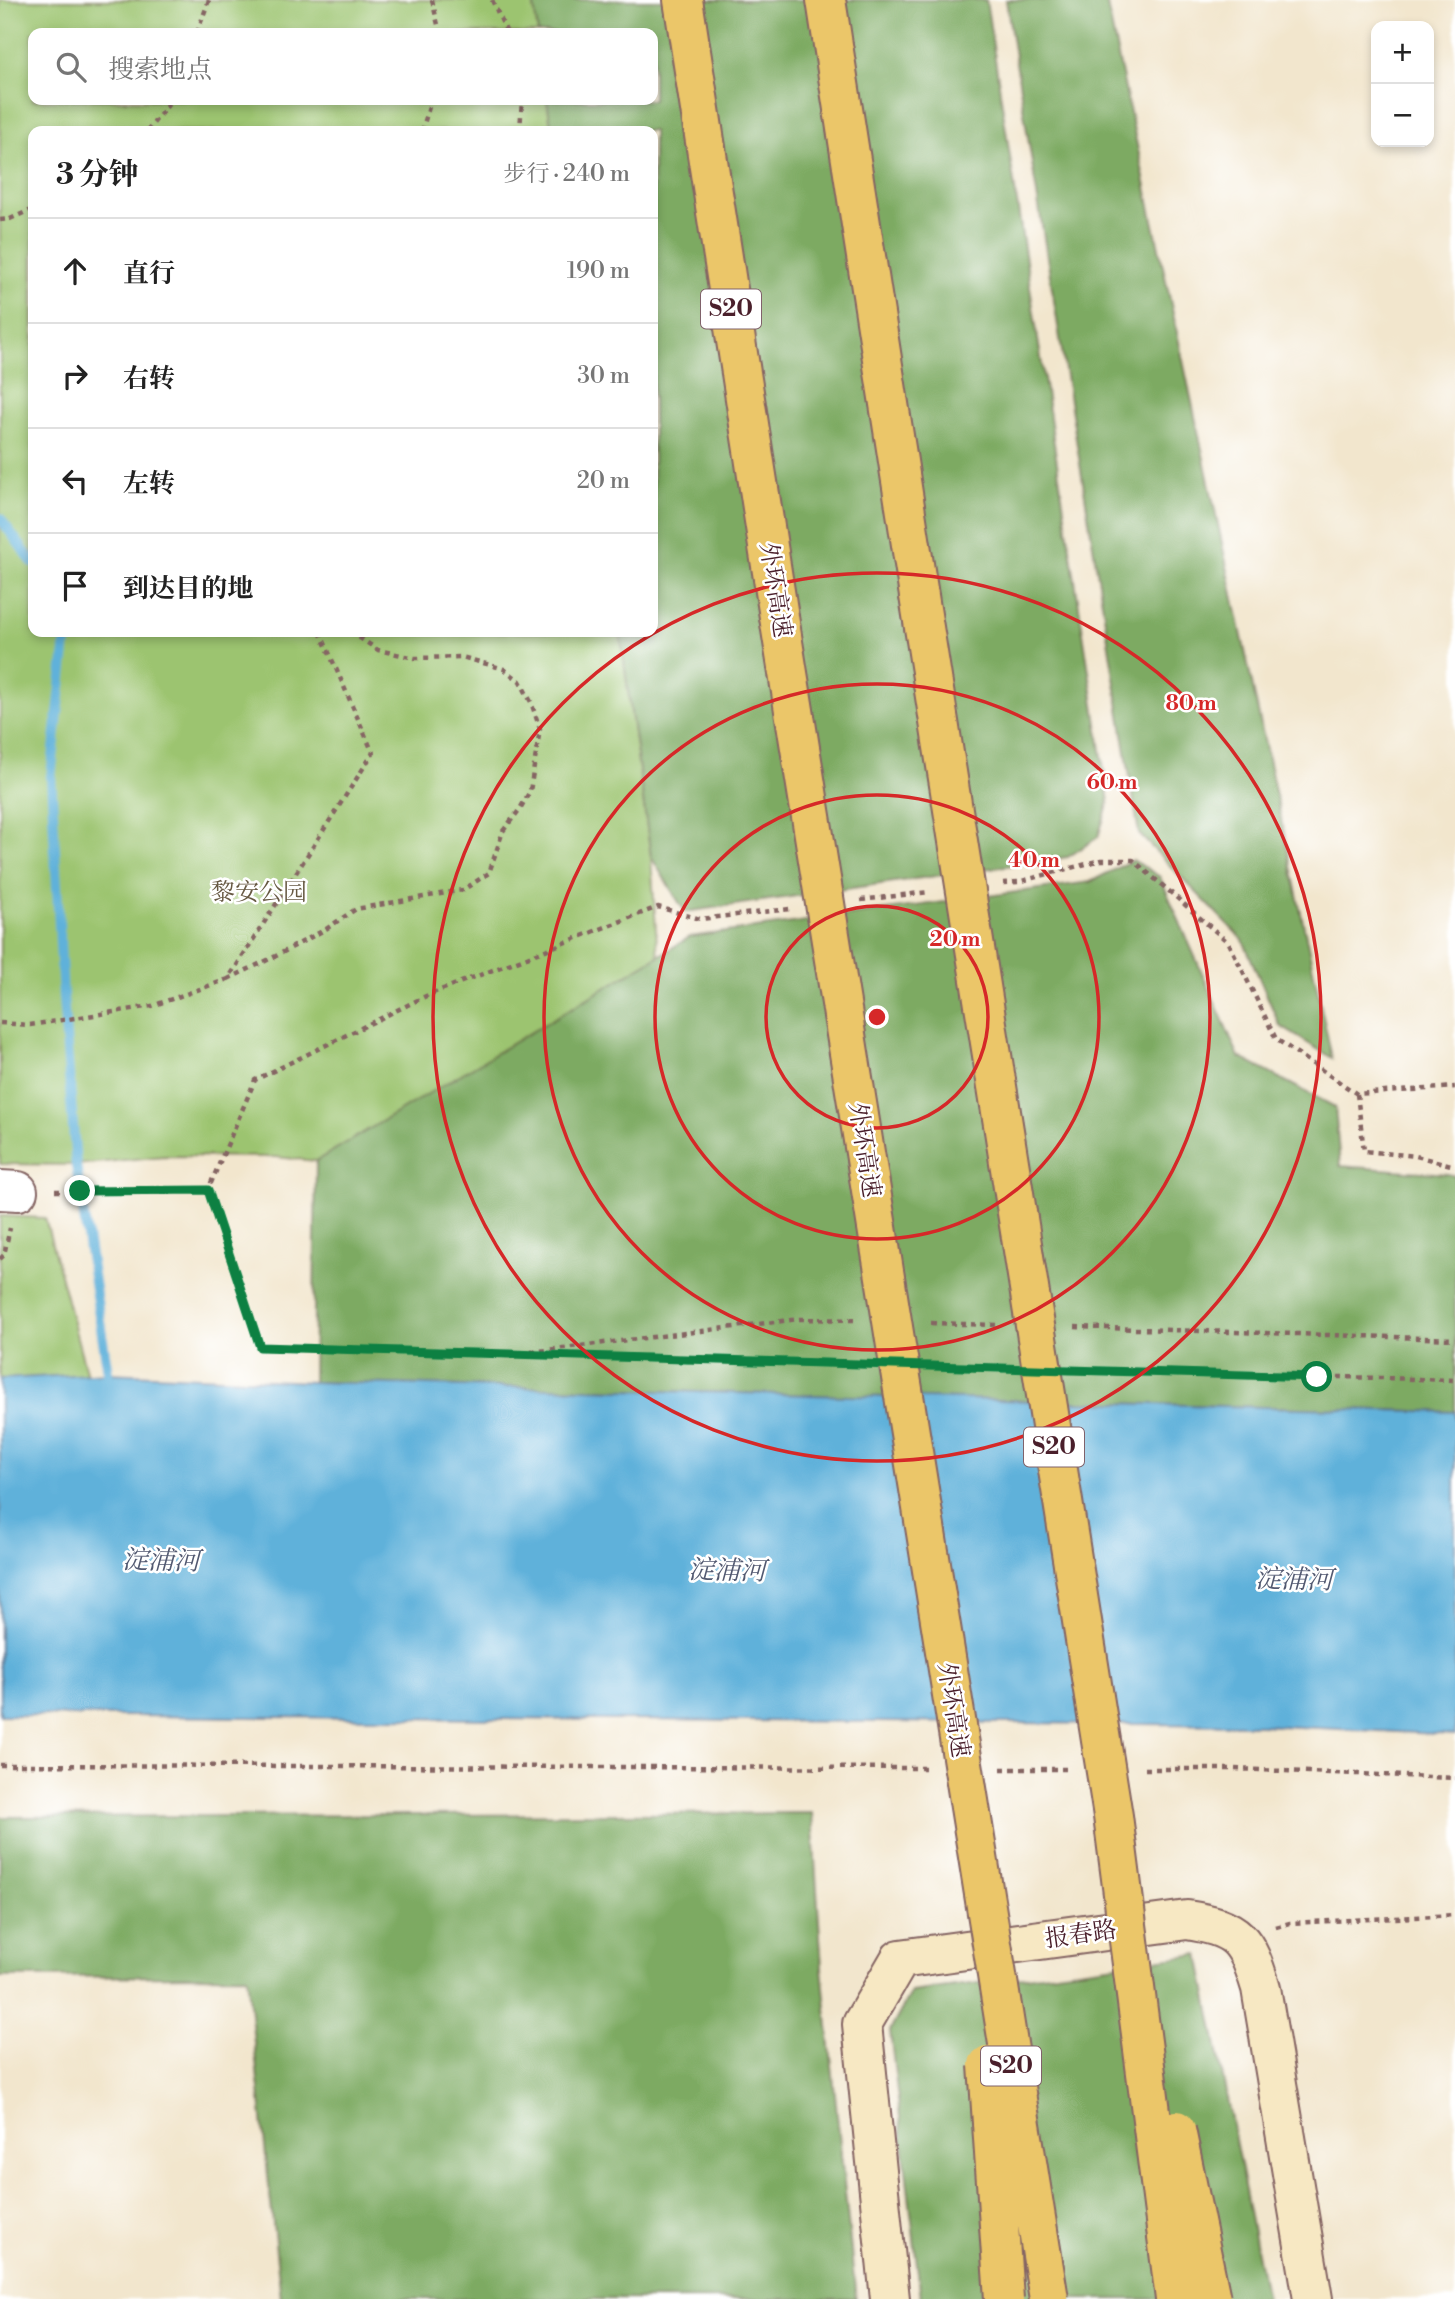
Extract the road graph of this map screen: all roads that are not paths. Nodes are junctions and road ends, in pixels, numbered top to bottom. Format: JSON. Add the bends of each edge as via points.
{"nodes":[{"id":1,"x":683,"y":0,"type":"edge"},
{"id":2,"x":826,"y":0,"type":"edge"},
{"id":3,"x":1113,"y":1816,"type":"junction"},
{"id":4,"x":973,"y":1832,"type":"junction"},
{"id":5,"x":890,"y":2299,"type":"edge"},
{"id":6,"x":1004,"y":2299,"type":"edge"},
{"id":7,"x":1049,"y":2299,"type":"edge"},
{"id":8,"x":1175,"y":2299,"type":"edge"},
{"id":9,"x":1211,"y":2299,"type":"edge"},
{"id":10,"x":1313,"y":2299,"type":"edge"}],
"edges":[{"from":1,"to":4,"type":"highway","name":"外环高速","number":"S20","bridge":true},
{"from":2,"to":3,"type":"highway","number":"S20","bridge":true},
{"from":3,"to":8,"type":"highway","number":"S20","bridge":true},
{"from":3,"to":9,"type":"highway","bridge":true},
{"from":4,"to":6,"type":"highway","bridge":true},
{"from":4,"to":7,"type":"highway","name":"外环高速","number":"S20","bridge":true},
{"from":5,"to":10,"type":"street","name":"报春路","via":[[862,2024],[900,1959],[1187,1920],[1216,1925],[1238,1938],[1252,1957]]}]}
